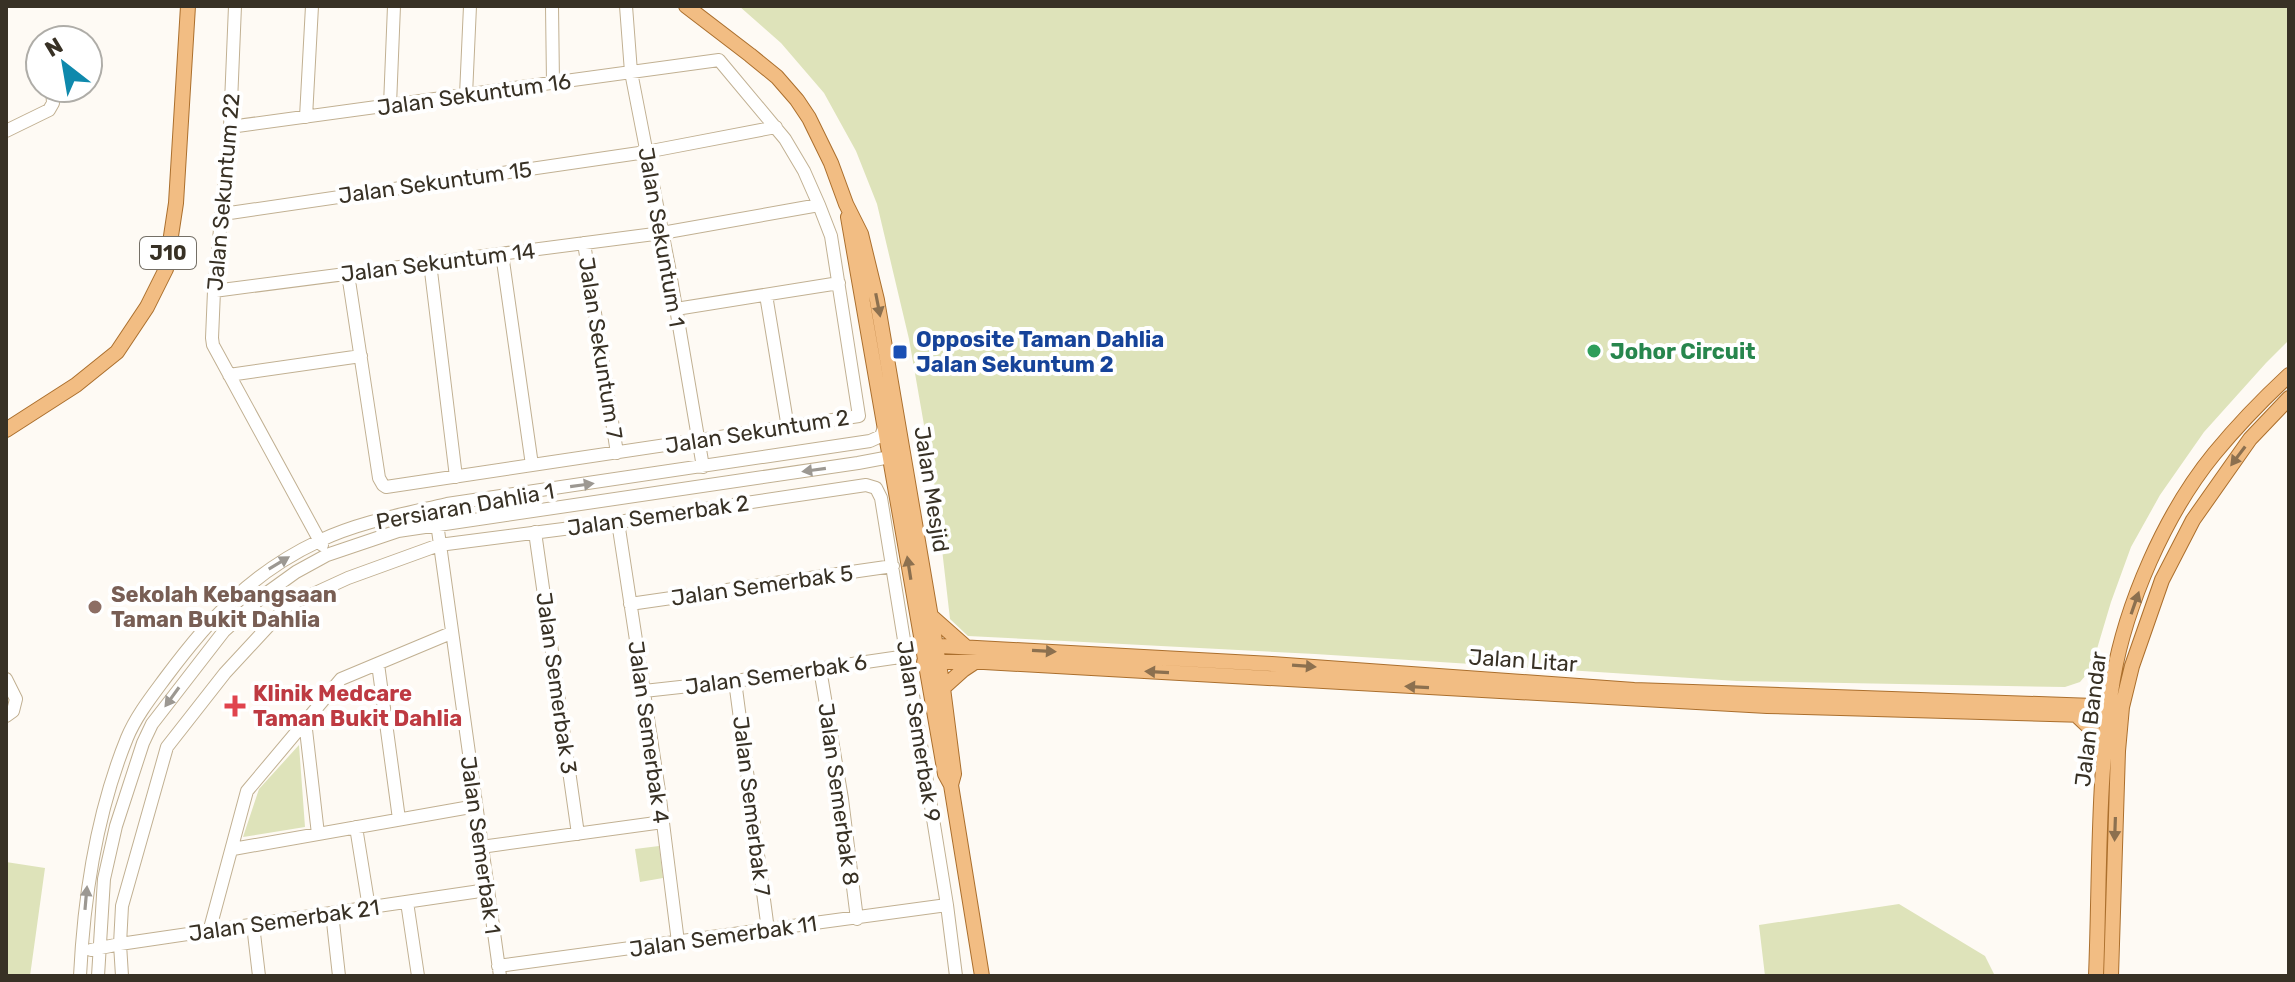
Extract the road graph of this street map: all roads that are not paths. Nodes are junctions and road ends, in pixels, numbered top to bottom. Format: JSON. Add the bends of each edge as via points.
{"nodes":[{"id":1,"x":188,"y":6,"type":"edge"},
{"id":2,"x":235,"y":6,"type":"edge"},
{"id":3,"x":312,"y":6,"type":"edge"},
{"id":4,"x":394,"y":6,"type":"edge"},
{"id":5,"x":470,"y":6,"type":"edge"},
{"id":6,"x":552,"y":6,"type":"edge"},
{"id":7,"x":626,"y":6,"type":"edge"},
{"id":8,"x":686,"y":6,"type":"edge"},
{"id":9,"x":719,"y":60,"type":"joint"},
{"id":10,"x":631,"y":72,"type":"junction"},
{"id":11,"x":553,"y":83,"type":"junction"},
{"id":12,"x":466,"y":95,"type":"junction"},
{"id":13,"x":52,"y":104,"type":"edge"},
{"id":14,"x":390,"y":105,"type":"junction"},
{"id":15,"x":306,"y":117,"type":"junction"},
{"id":16,"x":230,"y":127,"type":"junction"},
{"id":17,"x":776,"y":127,"type":"junction"},
{"id":18,"x":6,"y":131,"type":"edge"},
{"id":19,"x":646,"y":152,"type":"junction"},
{"id":20,"x":846,"y":204,"type":"junction"},
{"id":21,"x":819,"y":205,"type":"junction"},
{"id":22,"x":223,"y":214,"type":"junction"},
{"id":23,"x":662,"y":233,"type":"junction"},
{"id":24,"x":584,"y":243,"type":"junction"},
{"id":25,"x":502,"y":254,"type":"junction"},
{"id":26,"x":430,"y":263,"type":"junction"},
{"id":27,"x":348,"y":274,"type":"junction"},
{"id":28,"x":839,"y":283,"type":"junction"},
{"id":29,"x":214,"y":291,"type":"junction"},
{"id":30,"x":766,"y":295,"type":"junction"},
{"id":31,"x":676,"y":309,"type":"junction"},
{"id":32,"x":361,"y":356,"type":"junction"},
{"id":33,"x":229,"y":375,"type":"junction"},
{"id":34,"x":2289,"y":375,"type":"edge"},
{"id":35,"x":2289,"y":398,"type":"edge"},
{"id":36,"x":787,"y":422,"type":"dead end"},
{"id":37,"x":885,"y":424,"type":"junction"},
{"id":38,"x":6,"y":430,"type":"edge"},
{"id":39,"x":698,"y":440,"type":"junction"},
{"id":40,"x":855,"y":443,"type":"junction"},
{"id":41,"x":902,"y":445,"type":"junction"},
{"id":42,"x":617,"y":453,"type":"junction"},
{"id":43,"x":890,"y":457,"type":"junction"},
{"id":44,"x":858,"y":463,"type":"junction"},
{"id":45,"x":532,"y":465,"type":"junction"},
{"id":46,"x":703,"y":467,"type":"junction"},
{"id":47,"x":456,"y":477,"type":"junction"},
{"id":48,"x":876,"y":488,"type":"joint"},
{"id":49,"x":618,"y":522,"type":"junction"},
{"id":50,"x":437,"y":523,"type":"junction"},
{"id":51,"x":535,"y":532,"type":"junction"},
{"id":52,"x":320,"y":540,"type":"junction"},
{"id":53,"x":439,"y":545,"type":"junction"},
{"id":54,"x":327,"y":555,"type":"junction"},
{"id":55,"x":893,"y":566,"type":"junction"},
{"id":56,"x":630,"y":604,"type":"junction"},
{"id":57,"x":931,"y":616,"type":"junction"},
{"id":58,"x":451,"y":633,"type":"junction"},
{"id":59,"x":191,"y":644,"type":"junction"},
{"id":60,"x":928,"y":646,"type":"junction"},
{"id":61,"x":966,"y":647,"type":"junction"},
{"id":62,"x":204,"y":655,"type":"junction"},
{"id":63,"x":907,"y":656,"type":"junction"},
{"id":64,"x":931,"y":662,"type":"junction"},
{"id":65,"x":976,"y":662,"type":"junction"},
{"id":66,"x":378,"y":664,"type":"junction"},
{"id":67,"x":820,"y":669,"type":"junction"},
{"id":68,"x":225,"y":673,"type":"junction"},
{"id":69,"x":2113,"y":678,"type":"junction"},
{"id":70,"x":6,"y":679,"type":"edge"},
{"id":71,"x":735,"y":681,"type":"junction"},
{"id":72,"x":943,"y":688,"type":"junction"},
{"id":73,"x":644,"y":691,"type":"junction"},
{"id":74,"x":2077,"y":710,"type":"junction"},
{"id":75,"x":2115,"y":711,"type":"junction"},
{"id":76,"x":6,"y":716,"type":"edge"},
{"id":77,"x":305,"y":721,"type":"junction"},
{"id":78,"x":2104,"y":754,"type":"junction"},
{"id":79,"x":951,"y":785,"type":"junction"},
{"id":80,"x":476,"y":806,"type":"junction"},
{"id":81,"x":399,"y":819,"type":"junction"},
{"id":82,"x":663,"y":822,"type":"junction"},
{"id":83,"x":356,"y":827,"type":"junction"},
{"id":84,"x":318,"y":834,"type":"junction"},
{"id":85,"x":578,"y":834,"type":"junction"},
{"id":86,"x":481,"y":847,"type":"junction"},
{"id":87,"x":233,"y":849,"type":"junction"},
{"id":88,"x":487,"y":890,"type":"junction"},
{"id":89,"x":407,"y":902,"type":"junction"},
{"id":90,"x":947,"y":905,"type":"junction"},
{"id":91,"x":369,"y":908,"type":"junction"},
{"id":92,"x":332,"y":913,"type":"junction"},
{"id":93,"x":857,"y":919,"type":"junction"},
{"id":94,"x":253,"y":925,"type":"junction"},
{"id":95,"x":768,"y":930,"type":"junction"},
{"id":96,"x":209,"y":932,"type":"junction"},
{"id":97,"x":678,"y":942,"type":"junction"},
{"id":98,"x":120,"y":944,"type":"junction"},
{"id":99,"x":99,"y":948,"type":"junction"},
{"id":100,"x":81,"y":952,"type":"junction"},
{"id":101,"x":499,"y":971,"type":"edge"},
{"id":102,"x":80,"y":976,"type":"edge"},
{"id":103,"x":98,"y":976,"type":"edge"},
{"id":104,"x":122,"y":976,"type":"edge"},
{"id":105,"x":259,"y":976,"type":"edge"},
{"id":106,"x":339,"y":976,"type":"edge"},
{"id":107,"x":418,"y":976,"type":"edge"},
{"id":108,"x":956,"y":976,"type":"edge"},
{"id":109,"x":982,"y":976,"type":"edge"},
{"id":110,"x":2096,"y":976,"type":"edge"},
{"id":111,"x":2111,"y":976,"type":"edge"}],
"edges":[{"from":1,"to":38,"type":"main road","number":"J10","via":[[176,203],[166,269],[117,352]]},
{"from":2,"to":16,"type":"street","name":"Jalan Sekuntum 22"},
{"from":3,"to":15,"type":"street"},
{"from":4,"to":14,"type":"street"},
{"from":5,"to":12,"type":"street"},
{"from":6,"to":11,"type":"street"},
{"from":7,"to":10,"type":"street","name":"Jalan Sekuntum 1"},
{"from":8,"to":20,"type":"main road","name":"Jalan Mesjid","via":[[777,77],[797,100]]},
{"from":9,"to":10,"type":"street","name":"Jalan Sekuntum 16"},
{"from":9,"to":17,"type":"street","name":"Jalan Sekuntum 2"},
{"from":10,"to":11,"type":"street","name":"Jalan Sekuntum 16"},
{"from":10,"to":19,"type":"street","name":"Jalan Sekuntum 1"},
{"from":11,"to":12,"type":"street","name":"Jalan Sekuntum 16"},
{"from":12,"to":14,"type":"street","name":"Jalan Sekuntum 16"},
{"from":13,"to":18,"type":"street"},
{"from":14,"to":15,"type":"street","name":"Jalan Sekuntum 16"},
{"from":15,"to":16,"type":"street","name":"Jalan Sekuntum 16"},
{"from":16,"to":22,"type":"street","name":"Jalan Sekuntum 22"},
{"from":17,"to":19,"type":"street","name":"Jalan Sekuntum 15"},
{"from":17,"to":21,"type":"street","name":"Jalan Sekuntum 2"},
{"from":19,"to":22,"type":"street","name":"Jalan Sekuntum 15"},
{"from":19,"to":23,"type":"street","name":"Jalan Sekuntum 1"},
{"from":20,"to":37,"type":"main road","name":"Jalan Mesjid"},
{"from":20,"to":41,"type":"main road","name":"Jalan Mesjid","one_way":true,"via":[[861,234],[877,300]]},
{"from":21,"to":23,"type":"street","name":"Jalan Sekuntum 14"},
{"from":21,"to":28,"type":"street","name":"Jalan Sekuntum 2"},
{"from":22,"to":29,"type":"street","name":"Jalan Sekuntum 22"},
{"from":23,"to":24,"type":"street","name":"Jalan Sekuntum 14"},
{"from":23,"to":31,"type":"street","name":"Jalan Sekuntum 1"},
{"from":24,"to":25,"type":"street","name":"Jalan Sekuntum 14"},
{"from":24,"to":42,"type":"street","name":"Jalan Sekuntum 7"},
{"from":25,"to":26,"type":"street","name":"Jalan Sekuntum 14"},
{"from":25,"to":45,"type":"street"},
{"from":26,"to":27,"type":"street","name":"Jalan Sekuntum 14"},
{"from":26,"to":47,"type":"street"},
{"from":27,"to":29,"type":"street","name":"Jalan Sekuntum 14"},
{"from":27,"to":32,"type":"street"},
{"from":28,"to":30,"type":"street"},
{"from":28,"to":39,"type":"street","name":"Jalan Sekuntum 2","via":[[859,416]]},
{"from":29,"to":33,"type":"street","name":"Jalan Sekuntum 22","via":[[212,338]]},
{"from":30,"to":31,"type":"street"},
{"from":30,"to":36,"type":"street"},
{"from":31,"to":39,"type":"street","name":"Jalan Sekuntum 1"},
{"from":32,"to":33,"type":"street"},
{"from":32,"to":47,"type":"street","name":"Jalan Sekuntum 2","via":[[380,482],[386,487]]},
{"from":33,"to":52,"type":"street","name":"Jalan Sekuntum 22"},
{"from":69,"to":34,"type":"main road","name":"Jalan Bandar","one_way":true,"via":[[2144,575],[2175,512],[2212,456]]},
{"from":35,"to":75,"type":"main road","name":"Jalan Bandar","one_way":true,"via":[[2250,439],[2193,520],[2162,580]]},
{"from":37,"to":40,"type":"street","name":"Persiaran Dahlia 1","via":[[876,440]]},
{"from":37,"to":43,"type":"main road","name":"Jalan Mesjid"},
{"from":39,"to":42,"type":"street","name":"Jalan Sekuntum 2"},
{"from":39,"to":46,"type":"street","name":"Jalan Sekuntum 1"},
{"from":40,"to":44,"type":"street","via":[[866,452]]},
{"from":40,"to":46,"type":"street","name":"Persiaran Dahlia 1"},
{"from":41,"to":43,"type":"street"},
{"from":41,"to":57,"type":"main road","name":"Jalan Mesjid"},
{"from":42,"to":45,"type":"street","name":"Jalan Sekuntum 2"},
{"from":43,"to":44,"type":"street","name":"Persiaran Dahlia 1"},
{"from":60,"to":43,"type":"main road","name":"Jalan Mesjid","one_way":true},
{"from":44,"to":50,"type":"street","name":"Persiaran Dahlia 1","one_way":true},
{"from":45,"to":47,"type":"street","name":"Jalan Sekuntum 2"},
{"from":52,"to":46,"type":"street","name":"Persiaran Dahlia 1","one_way":true,"via":[[447,504]]},
{"from":48,"to":49,"type":"street","name":"Jalan Semerbak 2","via":[[866,485]]},
{"from":48,"to":55,"type":"street","name":"Jalan Semerbak 9"},
{"from":49,"to":51,"type":"street","name":"Jalan Semerbak 2"},
{"from":49,"to":56,"type":"street","name":"Jalan Semerbak 4"},
{"from":50,"to":53,"type":"street","name":"Jalan Semerbak 1"},
{"from":50,"to":54,"type":"street","name":"Persiaran Dahlia 1"},
{"from":51,"to":53,"type":"street","name":"Jalan Semerbak 2"},
{"from":51,"to":85,"type":"street","name":"Jalan Semerbak 3"},
{"from":52,"to":54,"type":"street","name":"Jalan Sekuntum 22"},
{"from":59,"to":52,"type":"street","name":"Persiaran Dahlia 1","one_way":true,"via":[[265,572]]},
{"from":53,"to":58,"type":"street","name":"Jalan Semerbak 1"},
{"from":53,"to":68,"type":"street","name":"Jalan Semerbak 2","via":[[287,606]]},
{"from":54,"to":62,"type":"street","name":"Persiaran Dahlia 1","via":[[264,595]]},
{"from":55,"to":56,"type":"street","name":"Jalan Semerbak 5"},
{"from":55,"to":63,"type":"street","name":"Jalan Semerbak 9"},
{"from":56,"to":73,"type":"street","name":"Jalan Semerbak 4"},
{"from":57,"to":60,"type":"main road","name":"Jalan Mesjid"},
{"from":57,"to":61,"type":"main road"},
{"from":58,"to":66,"type":"street"},
{"from":58,"to":80,"type":"street","name":"Jalan Semerbak 1"},
{"from":59,"to":62,"type":"street"},
{"from":100,"to":59,"type":"street","name":"Persiaran Dahlia 1","one_way":true,"via":[[96,838],[127,736]]},
{"from":60,"to":61,"type":"main road","name":"Jalan Litar"},
{"from":60,"to":64,"type":"main road","name":"Jalan Mesjid"},
{"from":61,"to":74,"type":"main road","name":"Jalan Litar","one_way":true,"via":[[1634,690]]},
{"from":62,"to":68,"type":"street"},
{"from":62,"to":99,"type":"street","name":"Persiaran Dahlia 1","one_way":true,"via":[[143,743],[104,879]]},
{"from":63,"to":67,"type":"street","name":"Jalan Semerbak 6"},
{"from":63,"to":90,"type":"street","name":"Jalan Semerbak 9"},
{"from":64,"to":65,"type":"main road","name":"Jalan Litar"},
{"from":64,"to":72,"type":"main road","name":"Jalan Mesjid"},
{"from":64,"to":79,"type":"main road","name":"Jalan Mesjid","via":[[945,774]]},
{"from":65,"to":72,"type":"main road"},
{"from":74,"to":65,"type":"main road","name":"Jalan Litar","one_way":true,"via":[[2006,714],[1752,705]]},
{"from":66,"to":77,"type":"street","via":[[341,679]]},
{"from":66,"to":81,"type":"street"},
{"from":67,"to":71,"type":"street","name":"Jalan Semerbak 6"},
{"from":67,"to":93,"type":"street","name":"Jalan Semerbak 8"},
{"from":68,"to":98,"type":"street","name":"Jalan Semerbak 2","via":[[167,747],[122,906]]},
{"from":69,"to":74,"type":"main road"},
{"from":69,"to":75,"type":"main road","name":"Jalan Bandar"},
{"from":70,"to":76,"type":"street","via":[[16,699]]},
{"from":71,"to":73,"type":"street","name":"Jalan Semerbak 6"},
{"from":71,"to":95,"type":"street","name":"Jalan Semerbak 7"},
{"from":72,"to":79,"type":"main road","name":"Jalan Mesjid"},
{"from":73,"to":82,"type":"street","name":"Jalan Semerbak 4"},
{"from":74,"to":75,"type":"main road","name":"Jalan Litar"},
{"from":74,"to":78,"type":"main road"},
{"from":75,"to":78,"type":"main road","name":"Jalan Bandar"},
{"from":75,"to":111,"type":"main road","name":"Jalan Bandar","one_way":true},
{"from":77,"to":84,"type":"street"},
{"from":77,"to":87,"type":"street","via":[[247,791]]},
{"from":78,"to":110,"type":"main road","name":"Jalan Bandar"},
{"from":79,"to":109,"type":"main road","name":"Jalan Mesjid"},
{"from":80,"to":81,"type":"street"},
{"from":80,"to":86,"type":"street","name":"Jalan Semerbak 1"},
{"from":81,"to":83,"type":"street"},
{"from":82,"to":85,"type":"street"},
{"from":82,"to":97,"type":"street","name":"Jalan Semerbak 4"},
{"from":83,"to":84,"type":"street"},
{"from":83,"to":91,"type":"street"},
{"from":84,"to":87,"type":"street"},
{"from":85,"to":86,"type":"street"},
{"from":86,"to":88,"type":"street","name":"Jalan Semerbak 1"},
{"from":87,"to":96,"type":"street"},
{"from":88,"to":89,"type":"street","name":"Jalan Semerbak 21"},
{"from":88,"to":101,"type":"street","name":"Jalan Semerbak 1"},
{"from":89,"to":91,"type":"street","name":"Jalan Semerbak 21"},
{"from":89,"to":107,"type":"street"},
{"from":90,"to":93,"type":"street","name":"Jalan Semerbak 11"},
{"from":90,"to":108,"type":"street","name":"Jalan Semerbak 9"},
{"from":91,"to":92,"type":"street","name":"Jalan Semerbak 21"},
{"from":92,"to":94,"type":"street","name":"Jalan Semerbak 21"},
{"from":92,"to":106,"type":"street"},
{"from":93,"to":95,"type":"street","name":"Jalan Semerbak 11"},
{"from":94,"to":96,"type":"street","name":"Jalan Semerbak 21"},
{"from":94,"to":105,"type":"street"},
{"from":95,"to":97,"type":"street","name":"Jalan Semerbak 11"},
{"from":96,"to":98,"type":"street","name":"Jalan Semerbak 21"},
{"from":97,"to":101,"type":"street","name":"Jalan Semerbak 11"},
{"from":98,"to":99,"type":"street","name":"Jalan Semerbak 21"},
{"from":98,"to":104,"type":"street","name":"Jalan Semerbak 2"},
{"from":99,"to":100,"type":"street","name":"Jalan Semerbak 21"},
{"from":99,"to":103,"type":"street","name":"Persiaran Dahlia 1"},
{"from":100,"to":102,"type":"street","name":"Persiaran Dahlia 1"}]}
